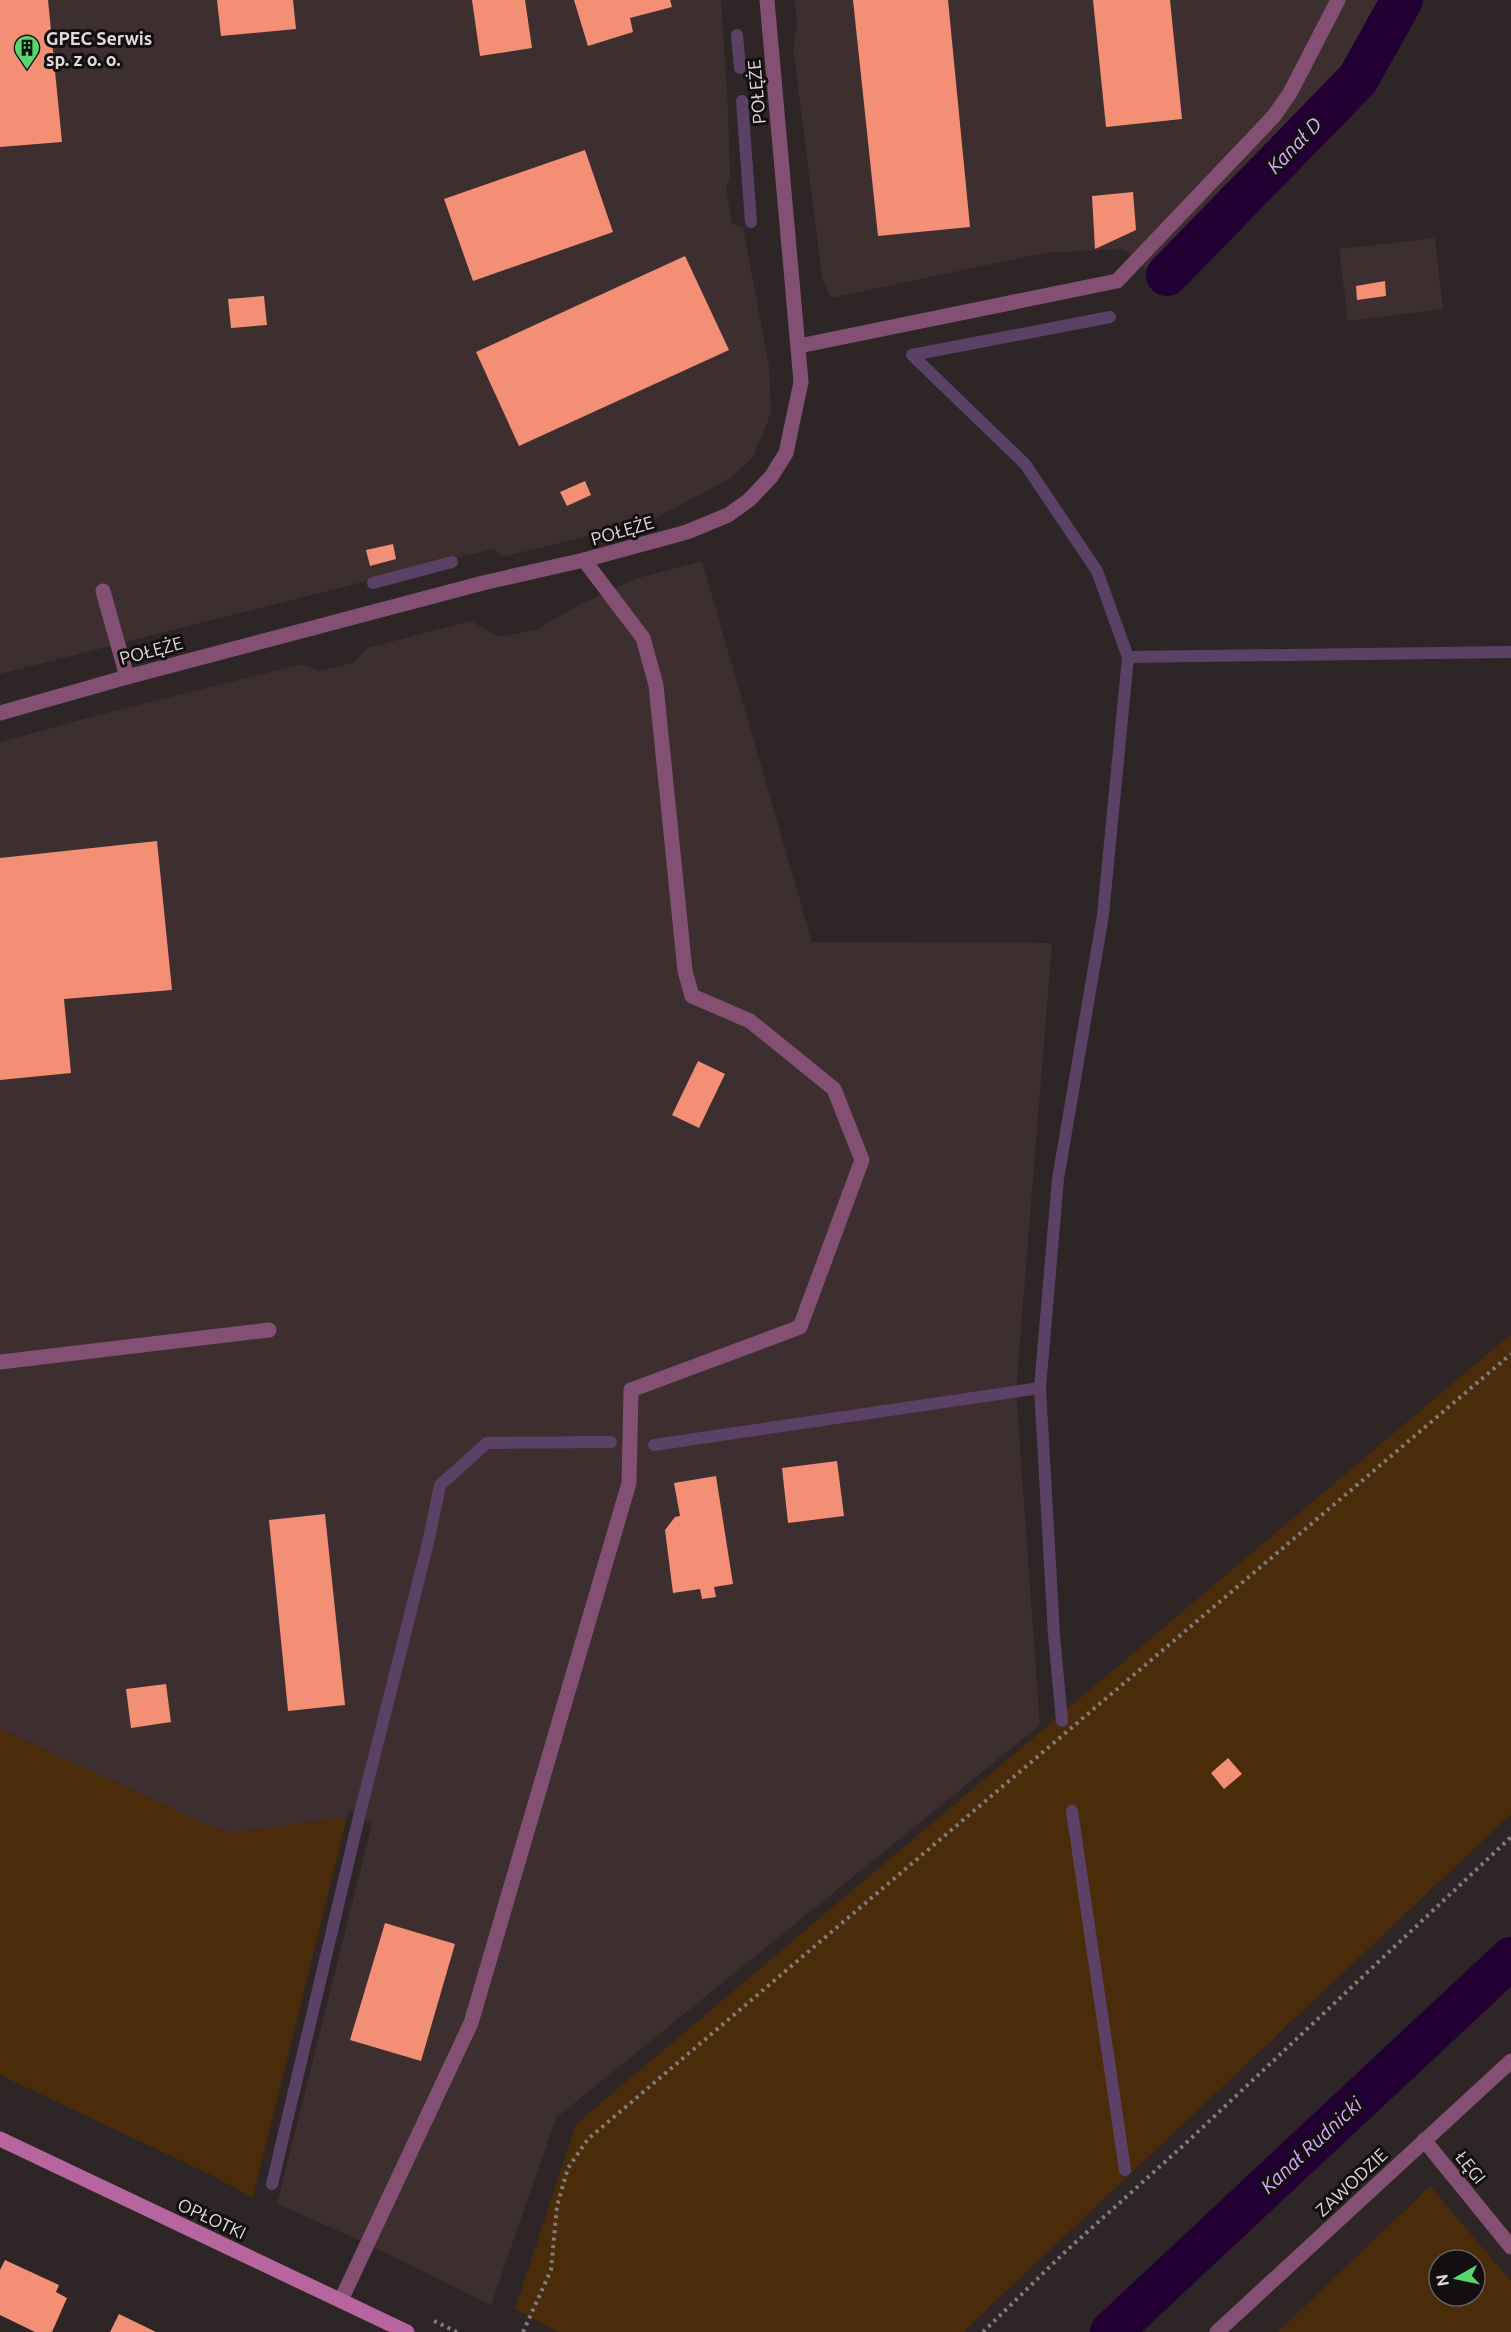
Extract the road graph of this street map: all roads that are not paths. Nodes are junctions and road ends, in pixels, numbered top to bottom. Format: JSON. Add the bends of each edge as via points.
{"nodes":[{"id":1,"x":767,"y":0,"type":"edge"},
{"id":2,"x":1338,"y":0,"type":"edge"},
{"id":3,"x":799,"y":346,"type":"junction"},
{"id":4,"x":584,"y":560,"type":"junction"},
{"id":5,"x":103,"y":591,"type":"dead end"},
{"id":6,"x":127,"y":677,"type":"junction"},
{"id":7,"x":0,"y":713,"type":"edge"},
{"id":8,"x":269,"y":1330,"type":"dead end"},
{"id":9,"x":0,"y":1362,"type":"edge"},
{"id":10,"x":1511,"y":2061,"type":"edge"},
{"id":11,"x":0,"y":2139,"type":"edge"},
{"id":12,"x":1424,"y":2140,"type":"junction"},
{"id":13,"x":1511,"y":2247,"type":"edge"},
{"id":14,"x":341,"y":2300,"type":"junction"},
{"id":15,"x":407,"y":2332,"type":"edge"},
{"id":16,"x":1217,"y":2332,"type":"edge"}],
"edges":[{"from":1,"to":3,"type":"street","name":"POŁĘŻE"},
{"from":2,"to":3,"type":"street","via":[[1275,116],[1117,281]]},
{"from":3,"to":4,"type":"street","name":"POŁĘŻE","via":[[801,382],[786,453],[771,477],[749,500],[728,515],[687,532]]},
{"from":4,"to":6,"type":"street","name":"POŁĘŻE"},
{"from":4,"to":14,"type":"street","via":[[643,638],[656,685],[685,971],[692,996],[750,1021],[834,1089],[862,1160],[800,1327],[631,1390],[629,1483],[471,2022]]},
{"from":5,"to":6,"type":"street"},
{"from":6,"to":7,"type":"street","name":"POŁĘŻE"},
{"from":8,"to":9,"type":"street"},
{"from":10,"to":12,"type":"street","name":"ZAWODZIE"},
{"from":11,"to":14,"type":"street","name":"OPŁOTKI"},
{"from":12,"to":13,"type":"street","name":"ŁĘGI"},
{"from":12,"to":16,"type":"street","name":"ZAWODZIE"},
{"from":14,"to":15,"type":"street","name":"OPŁOTKI"}]}
